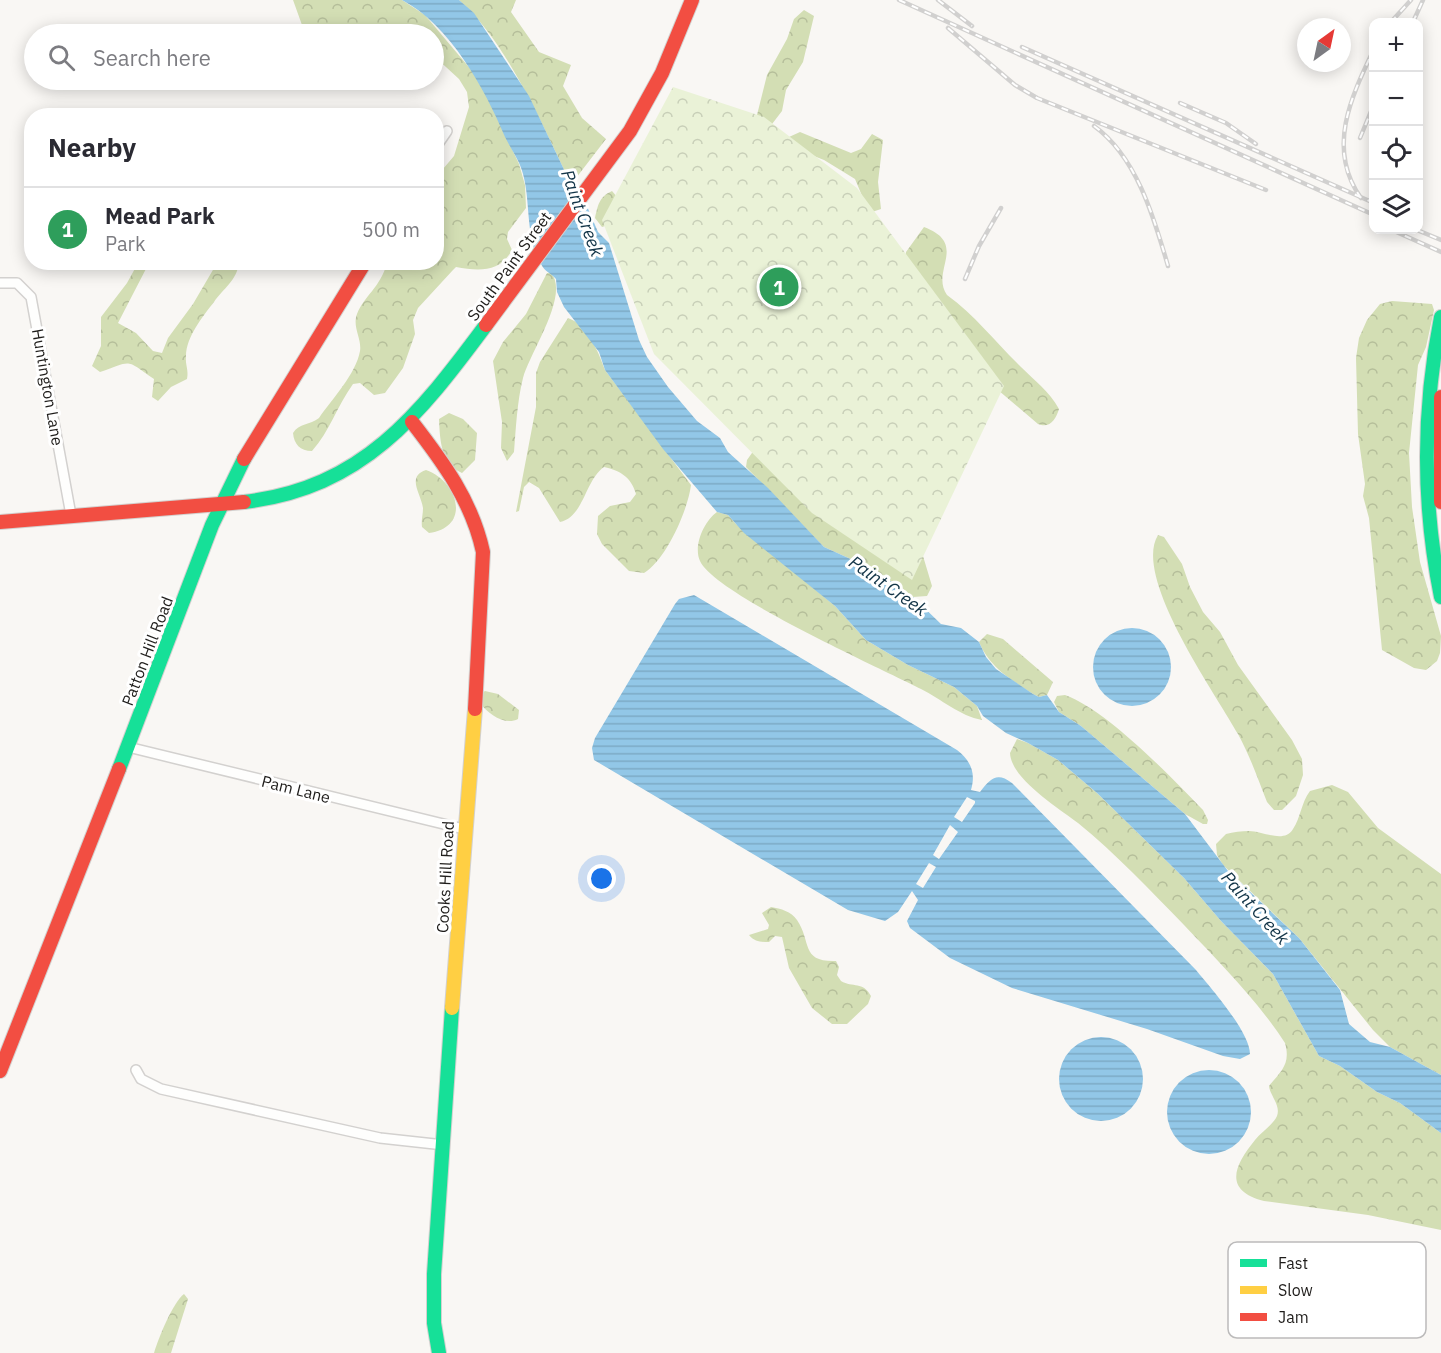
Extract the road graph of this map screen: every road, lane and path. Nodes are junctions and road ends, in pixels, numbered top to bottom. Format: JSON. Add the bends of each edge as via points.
{"nodes":[{"id":1,"x":692,"y":0,"type":"edge"},
{"id":2,"x":447,"y":131,"type":"dead end"},
{"id":3,"x":444,"y":135,"type":"edge"},
{"id":4,"x":360,"y":270,"type":"edge"},
{"id":5,"x":0,"y":283,"type":"edge"},
{"id":6,"x":1441,"y":317,"type":"edge"},
{"id":7,"x":1441,"y":397,"type":"edge"},
{"id":8,"x":412,"y":422,"type":"junction"},
{"id":9,"x":1441,"y":502,"type":"edge"},
{"id":10,"x":224,"y":504,"type":"junction"},
{"id":11,"x":71,"y":515,"type":"junction"},
{"id":12,"x":0,"y":522,"type":"edge"},
{"id":13,"x":1441,"y":597,"type":"edge"},
{"id":14,"x":128,"y":747,"type":"junction"},
{"id":15,"x":464,"y":829,"type":"junction"},
{"id":16,"x":136,"y":1070,"type":"dead end"},
{"id":17,"x":0,"y":1071,"type":"edge"},
{"id":18,"x":444,"y":1144,"type":"junction"},
{"id":19,"x":440,"y":1353,"type":"edge"}],
"edges":[{"from":1,"to":8,"type":"street","name":"South Paint Street","via":[[656,86],[630,131]]},
{"from":2,"to":3,"type":"street"},
{"from":4,"to":10,"type":"street","name":"Patton Hill Road","via":[[261,430],[236,473]]},
{"from":5,"to":11,"type":"street","name":"Huntington Lane","via":[[17,283],[31,297]]},
{"from":6,"to":13,"type":"street","via":[[1424,458],[1426,511]]},
{"from":7,"to":9,"type":"street"},
{"from":8,"to":10,"type":"street","name":"South Paint Street","via":[[366,458],[313,486]]},
{"from":8,"to":15,"type":"street","name":"Cooks Hill Road","via":[[467,499],[481,535],[478,681]]},
{"from":10,"to":11,"type":"street","name":"South Paint Street"},
{"from":10,"to":14,"type":"street","name":"Patton Hill Road","via":[[212,525]]},
{"from":11,"to":12,"type":"street","name":"South Paint Street"},
{"from":14,"to":15,"type":"street","name":"Pam Lane"},
{"from":14,"to":17,"type":"street","name":"Patton Hill Road"},
{"from":15,"to":18,"type":"street","name":"Cooks Hill Road"},
{"from":16,"to":18,"type":"street","via":[[141,1079],[161,1089],[380,1138]]},
{"from":18,"to":19,"type":"street","name":"Cooks Hill Road","via":[[433,1303]]}]}
